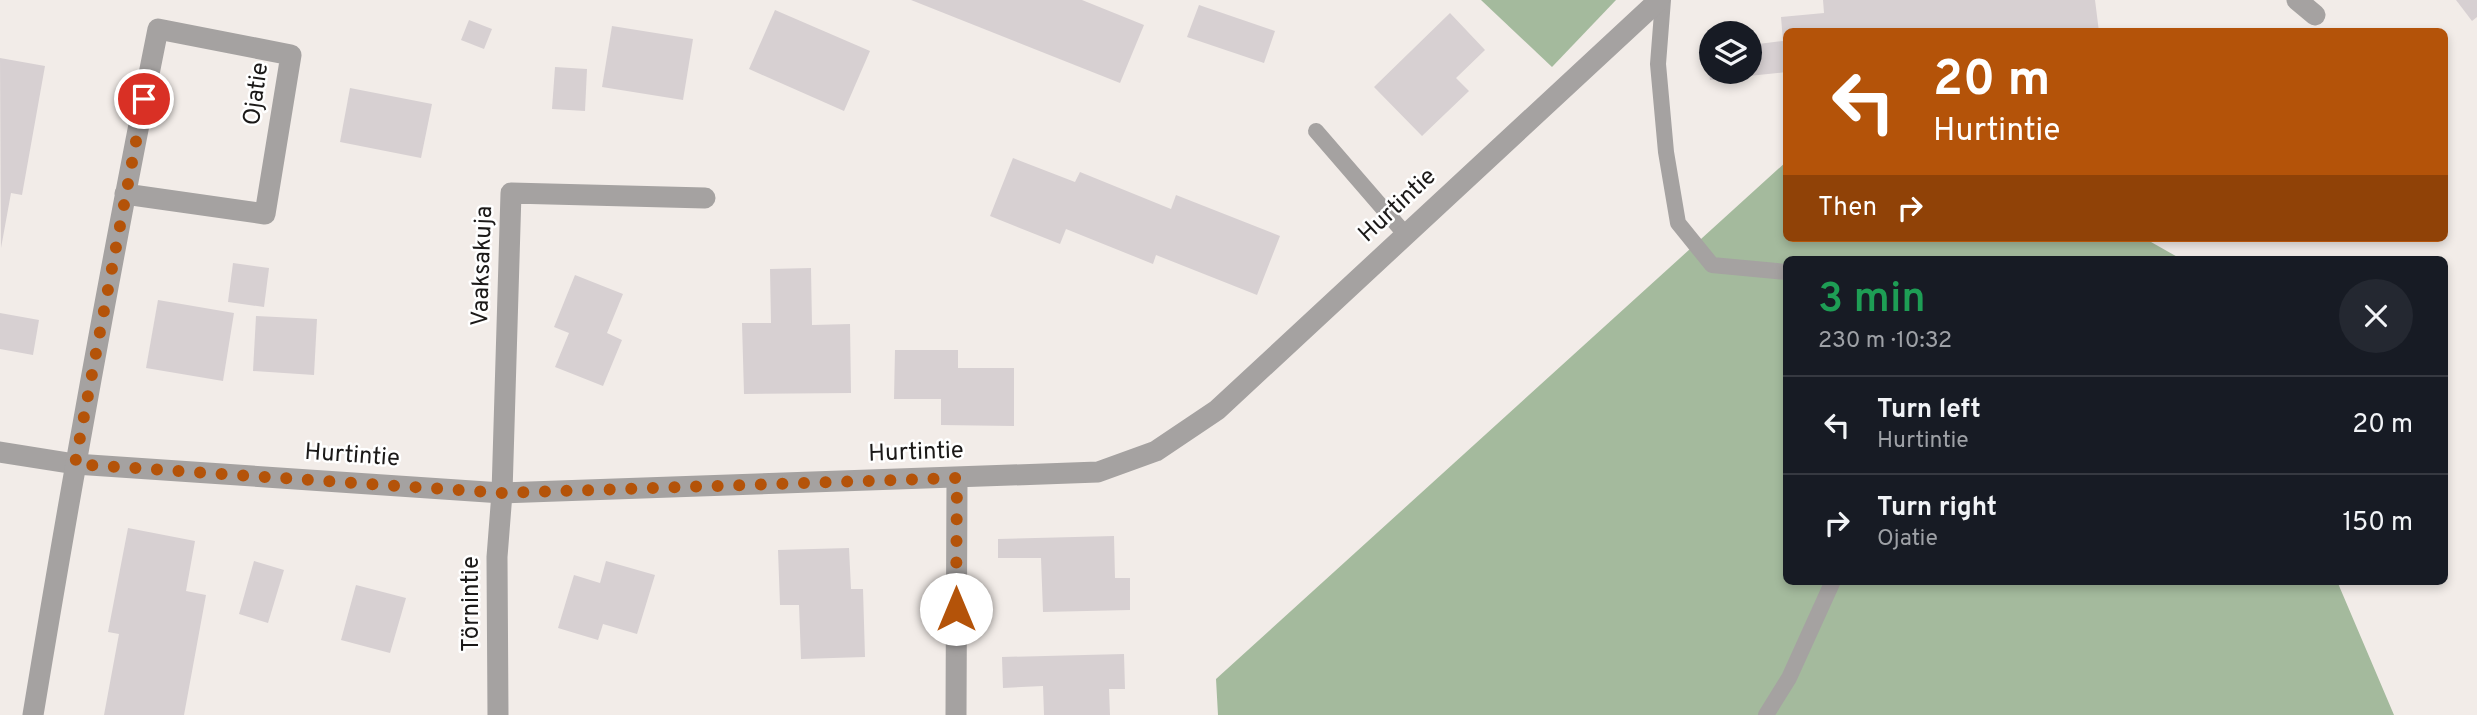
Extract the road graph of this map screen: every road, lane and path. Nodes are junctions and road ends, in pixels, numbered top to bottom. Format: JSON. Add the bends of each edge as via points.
{"nodes":[{"id":1,"x":1661,"y":0,"type":"edge"},
{"id":2,"x":2297,"y":0,"type":"edge"},
{"id":3,"x":2315,"y":15,"type":"dead end"},
{"id":4,"x":1316,"y":131,"type":"dead end"},
{"id":5,"x":125,"y":194,"type":"junction"},
{"id":6,"x":705,"y":198,"type":"dead end"},
{"id":7,"x":1406,"y":235,"type":"junction"},
{"id":8,"x":1783,"y":272,"type":"edge"},
{"id":9,"x":0,"y":452,"type":"edge"},
{"id":10,"x":75,"y":464,"type":"junction"},
{"id":11,"x":957,"y":478,"type":"junction"},
{"id":12,"x":502,"y":493,"type":"junction"},
{"id":13,"x":1831,"y":585,"type":"edge"},
{"id":14,"x":33,"y":715,"type":"edge"},
{"id":15,"x":498,"y":715,"type":"edge"},
{"id":16,"x":956,"y":715,"type":"edge"},
{"id":17,"x":1766,"y":715,"type":"edge"}],
"edges":[{"from":1,"to":7,"type":"street","name":"Hurtintie"},
{"from":1,"to":8,"type":"lane","via":[[1658,64],[1678,223],[1712,265]]},
{"from":2,"to":3,"type":"street"},
{"from":4,"to":7,"type":"lane"},
{"from":5,"to":5,"type":"street","name":"Ojatie","via":[[158,29],[291,55],[265,215]]},
{"from":5,"to":10,"type":"street","name":"Ojatie"},
{"from":6,"to":12,"type":"street","name":"Vaaksakuja","via":[[511,193]]},
{"from":7,"to":11,"type":"street","name":"Hurtintie","via":[[1217,411],[1156,451],[1098,472]]},
{"from":9,"to":10,"type":"street","name":"Hurtintie"},
{"from":10,"to":12,"type":"street","name":"Hurtintie"},
{"from":10,"to":14,"type":"street","name":"Ojatie"},
{"from":11,"to":12,"type":"street","name":"Hurtintie"},
{"from":11,"to":16,"type":"street"},
{"from":12,"to":15,"type":"street","name":"Törnintie","via":[[497,557]]},
{"from":13,"to":17,"type":"lane","via":[[1789,678]]}]}
